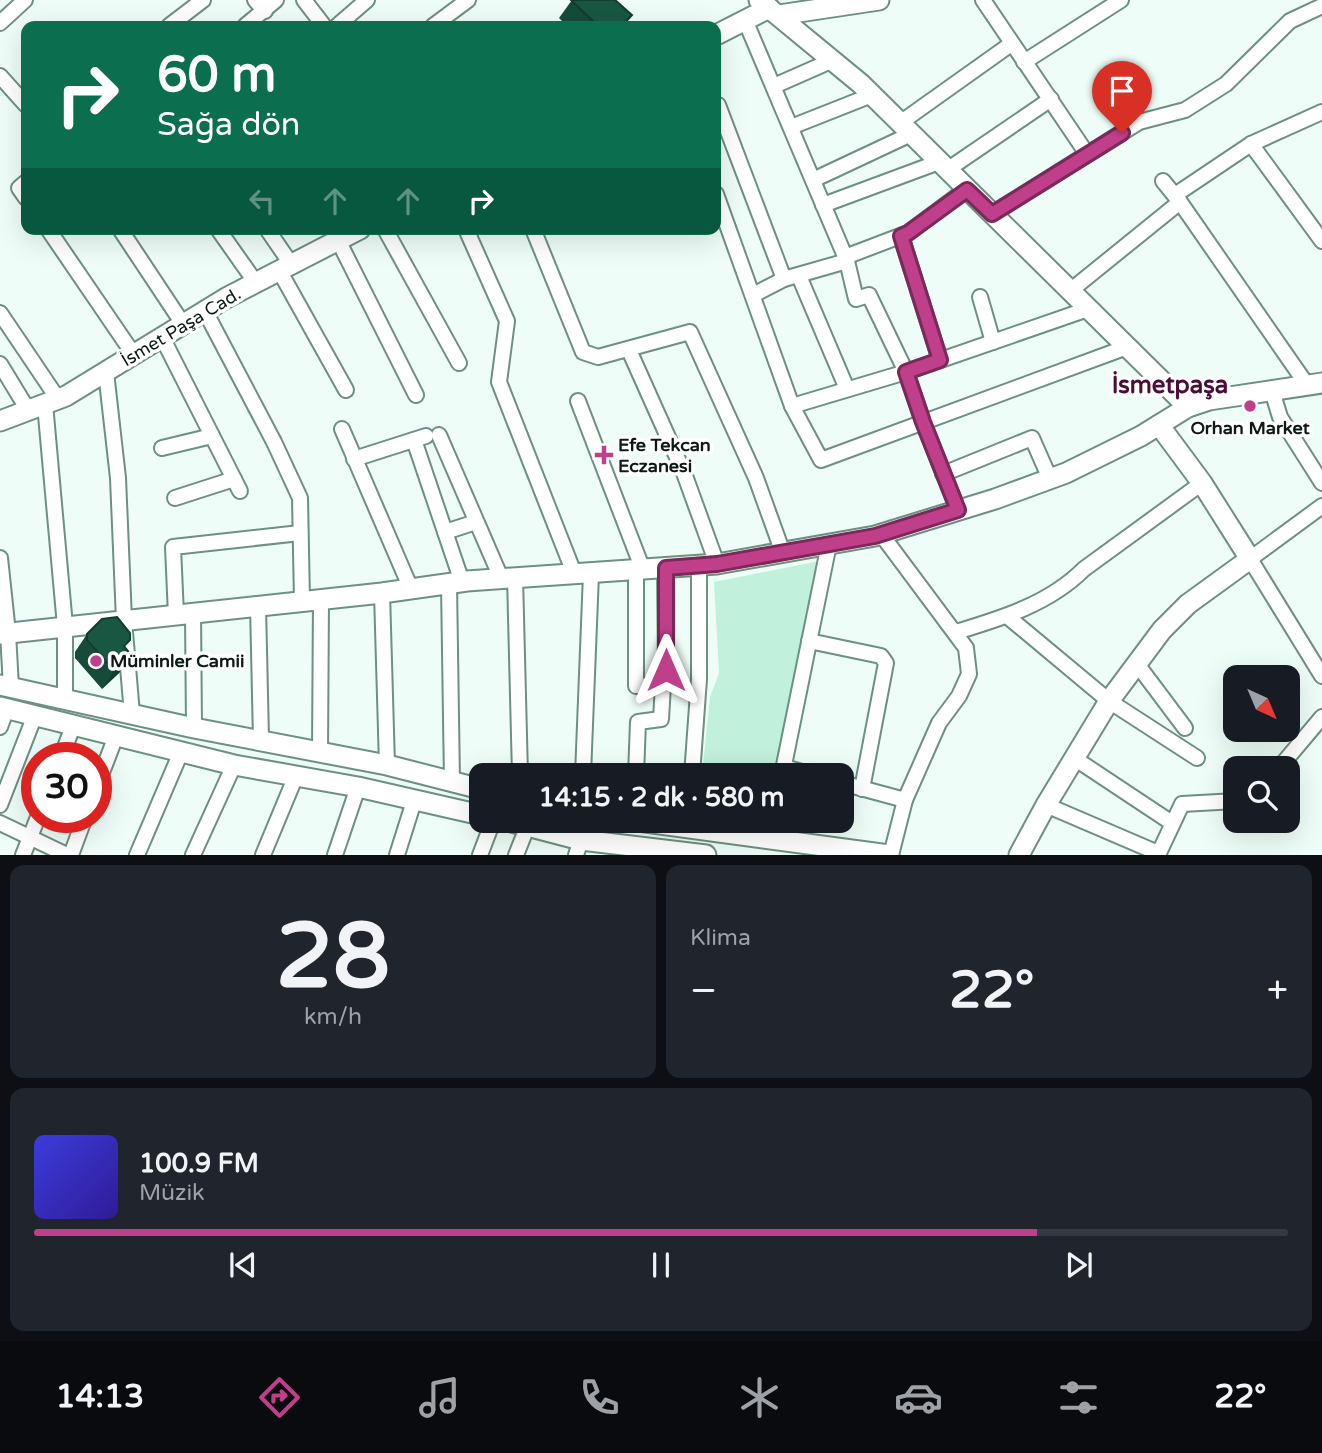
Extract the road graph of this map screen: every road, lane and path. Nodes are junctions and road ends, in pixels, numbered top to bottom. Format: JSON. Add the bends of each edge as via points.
{"nodes":[{"id":1,"x":25,"y":0,"type":"edge"},
{"id":2,"x":203,"y":0,"type":"edge"},
{"id":3,"x":304,"y":0,"type":"edge"},
{"id":4,"x":367,"y":0,"type":"edge"},
{"id":5,"x":468,"y":0,"type":"edge"},
{"id":6,"x":872,"y":0,"type":"edge"},
{"id":7,"x":983,"y":0,"type":"edge"},
{"id":8,"x":1121,"y":0,"type":"edge"},
{"id":9,"x":265,"y":4,"type":"edge"},
{"id":10,"x":1322,"y":6,"type":"edge"},
{"id":11,"x":769,"y":8,"type":"edge"},
{"id":12,"x":745,"y":20,"type":"junction"},
{"id":13,"x":176,"y":21,"type":"edge"},
{"id":14,"x":250,"y":21,"type":"edge"},
{"id":15,"x":320,"y":21,"type":"edge"},
{"id":16,"x":344,"y":21,"type":"edge"},
{"id":17,"x":440,"y":21,"type":"edge"},
{"id":18,"x":0,"y":23,"type":"edge"},
{"id":19,"x":721,"y":32,"type":"edge"},
{"id":20,"x":1012,"y":44,"type":"junction"},
{"id":21,"x":833,"y":60,"type":"junction"},
{"id":22,"x":1024,"y":62,"type":"junction"},
{"id":23,"x":0,"y":76,"type":"edge"},
{"id":24,"x":774,"y":86,"type":"junction"},
{"id":25,"x":872,"y":94,"type":"junction"},
{"id":26,"x":21,"y":99,"type":"edge"},
{"id":27,"x":1051,"y":99,"type":"junction"},
{"id":28,"x":1322,"y":112,"type":"edge"},
{"id":29,"x":721,"y":113,"type":"edge"},
{"id":30,"x":790,"y":127,"type":"junction"},
{"id":31,"x":906,"y":129,"type":"junction"},
{"id":32,"x":1251,"y":144,"type":"junction"},
{"id":33,"x":1087,"y":154,"type":"junction"},
{"id":34,"x":943,"y":166,"type":"junction"},
{"id":35,"x":813,"y":180,"type":"junction"},
{"id":36,"x":1163,"y":181,"type":"dead end"},
{"id":37,"x":967,"y":190,"type":"junction"},
{"id":38,"x":1177,"y":199,"type":"junction"},
{"id":39,"x":823,"y":205,"type":"junction"},
{"id":40,"x":721,"y":208,"type":"edge"},
{"id":41,"x":992,"y":214,"type":"junction"},
{"id":42,"x":1317,"y":226,"type":"edge"},
{"id":43,"x":52,"y":235,"type":"edge"},
{"id":44,"x":128,"y":235,"type":"edge"},
{"id":45,"x":222,"y":235,"type":"edge"},
{"id":46,"x":270,"y":235,"type":"edge"},
{"id":47,"x":348,"y":235,"type":"edge"},
{"id":48,"x":388,"y":235,"type":"edge"},
{"id":49,"x":469,"y":235,"type":"edge"},
{"id":50,"x":535,"y":235,"type":"edge"},
{"id":51,"x":901,"y":236,"type":"junction"},
{"id":52,"x":338,"y":240,"type":"junction"},
{"id":53,"x":1322,"y":242,"type":"edge"},
{"id":54,"x":846,"y":259,"type":"junction"},
{"id":55,"x":285,"y":267,"type":"junction"},
{"id":56,"x":799,"y":276,"type":"junction"},
{"id":57,"x":784,"y":279,"type":"junction"},
{"id":58,"x":256,"y":283,"type":"junction"},
{"id":59,"x":1070,"y":291,"type":"junction"},
{"id":60,"x":753,"y":295,"type":"junction"},
{"id":61,"x":980,"y":297,"type":"dead end"},
{"id":62,"x":1088,"y":309,"type":"junction"},
{"id":63,"x":205,"y":312,"type":"junction"},
{"id":64,"x":0,"y":313,"type":"edge"},
{"id":65,"x":183,"y":324,"type":"junction"},
{"id":66,"x":163,"y":337,"type":"junction"},
{"id":67,"x":993,"y":342,"type":"junction"},
{"id":68,"x":1127,"y":348,"type":"junction"},
{"id":69,"x":629,"y":350,"type":"junction"},
{"id":70,"x":134,"y":355,"type":"junction"},
{"id":71,"x":940,"y":360,"type":"junction"},
{"id":72,"x":458,"y":363,"type":"dead end"},
{"id":73,"x":0,"y":364,"type":"edge"},
{"id":74,"x":106,"y":372,"type":"junction"},
{"id":75,"x":906,"y":372,"type":"junction"},
{"id":76,"x":1314,"y":384,"type":"edge"},
{"id":77,"x":346,"y":390,"type":"dead end"},
{"id":78,"x":847,"y":390,"type":"junction"},
{"id":79,"x":1272,"y":391,"type":"junction"},
{"id":80,"x":416,"y":395,"type":"dead end"},
{"id":81,"x":578,"y":401,"type":"dead end"},
{"id":82,"x":44,"y":404,"type":"junction"},
{"id":83,"x":792,"y":407,"type":"junction"},
{"id":84,"x":1188,"y":408,"type":"junction"},
{"id":85,"x":0,"y":421,"type":"edge"},
{"id":86,"x":923,"y":422,"type":"junction"},
{"id":87,"x":1159,"y":425,"type":"junction"},
{"id":88,"x":342,"y":429,"type":"dead end"},
{"id":89,"x":212,"y":436,"type":"junction"},
{"id":90,"x":426,"y":437,"type":"junction"},
{"id":91,"x":162,"y":448,"type":"dead end"},
{"id":92,"x":354,"y":459,"type":"junction"},
{"id":93,"x":943,"y":474,"type":"junction"},
{"id":94,"x":1050,"y":479,"type":"junction"},
{"id":95,"x":1322,"y":482,"type":"edge"},
{"id":96,"x":1202,"y":483,"type":"junction"},
{"id":97,"x":175,"y":498,"type":"dead end"},
{"id":98,"x":1322,"y":506,"type":"edge"},
{"id":99,"x":958,"y":510,"type":"junction"},
{"id":100,"x":476,"y":522,"type":"junction"},
{"id":101,"x":445,"y":532,"type":"junction"},
{"id":102,"x":300,"y":533,"type":"junction"},
{"id":103,"x":881,"y":534,"type":"junction"},
{"id":104,"x":829,"y":544,"type":"junction"},
{"id":105,"x":783,"y":553,"type":"junction"},
{"id":106,"x":0,"y":558,"type":"edge"},
{"id":107,"x":1250,"y":559,"type":"junction"},
{"id":108,"x":708,"y":564,"type":"junction"},
{"id":109,"x":666,"y":568,"type":"junction"},
{"id":110,"x":640,"y":570,"type":"junction"},
{"id":111,"x":583,"y":573,"type":"junction"},
{"id":112,"x":508,"y":578,"type":"junction"},
{"id":113,"x":456,"y":583,"type":"junction"},
{"id":114,"x":411,"y":589,"type":"junction"},
{"id":115,"x":382,"y":593,"type":"junction"},
{"id":116,"x":311,"y":600,"type":"junction"},
{"id":117,"x":258,"y":605,"type":"junction"},
{"id":118,"x":184,"y":614,"type":"junction"},
{"id":119,"x":1007,"y":616,"type":"junction"},
{"id":120,"x":124,"y":620,"type":"junction"},
{"id":121,"x":65,"y":626,"type":"junction"},
{"id":122,"x":956,"y":632,"type":"junction"},
{"id":123,"x":4,"y":634,"type":"edge"},
{"id":124,"x":810,"y":641,"type":"junction"},
{"id":125,"x":1137,"y":664,"type":"junction"},
{"id":126,"x":1320,"y":670,"type":"edge"},
{"id":127,"x":663,"y":685,"type":"junction"},
{"id":128,"x":5,"y":686,"type":"edge"},
{"id":129,"x":65,"y":699,"type":"junction"},
{"id":130,"x":1110,"y":701,"type":"junction"},
{"id":131,"x":2,"y":714,"type":"edge"},
{"id":132,"x":132,"y":714,"type":"junction"},
{"id":133,"x":35,"y":715,"type":"junction"},
{"id":134,"x":1322,"y":717,"type":"edge"},
{"id":135,"x":73,"y":726,"type":"junction"},
{"id":136,"x":194,"y":728,"type":"junction"},
{"id":137,"x":1185,"y":728,"type":"dead end"},
{"id":138,"x":116,"y":736,"type":"junction"},
{"id":139,"x":261,"y":740,"type":"junction"},
{"id":140,"x":67,"y":742,"type":"edge"},
{"id":141,"x":112,"y":746,"type":"edge"},
{"id":142,"x":181,"y":752,"type":"junction"},
{"id":143,"x":320,"y":752,"type":"junction"},
{"id":144,"x":1289,"y":756,"type":"edge"},
{"id":145,"x":1074,"y":758,"type":"junction"},
{"id":146,"x":1197,"y":758,"type":"dead end"},
{"id":147,"x":519,"y":763,"type":"edge"},
{"id":148,"x":583,"y":763,"type":"edge"},
{"id":149,"x":636,"y":763,"type":"edge"},
{"id":150,"x":693,"y":763,"type":"edge"},
{"id":151,"x":785,"y":763,"type":"edge"},
{"id":152,"x":234,"y":765,"type":"junction"},
{"id":153,"x":387,"y":765,"type":"junction"},
{"id":154,"x":295,"y":778,"type":"junction"},
{"id":155,"x":452,"y":782,"type":"junction"},
{"id":156,"x":469,"y":786,"type":"edge"},
{"id":157,"x":358,"y":787,"type":"junction"},
{"id":158,"x":854,"y":787,"type":"edge"},
{"id":159,"x":862,"y":789,"type":"junction"},
{"id":160,"x":905,"y":800,"type":"junction"},
{"id":161,"x":414,"y":801,"type":"junction"},
{"id":162,"x":1223,"y":802,"type":"edge"},
{"id":163,"x":0,"y":805,"type":"edge"},
{"id":164,"x":1046,"y":805,"type":"junction"},
{"id":165,"x":469,"y":812,"type":"edge"},
{"id":166,"x":0,"y":823,"type":"edge"},
{"id":167,"x":1172,"y":823,"type":"junction"},
{"id":168,"x":32,"y":833,"type":"edge"},
{"id":169,"x":78,"y":833,"type":"edge"},
{"id":170,"x":488,"y":833,"type":"edge"},
{"id":171,"x":524,"y":833,"type":"edge"},
{"id":172,"x":546,"y":833,"type":"edge"},
{"id":173,"x":783,"y":833,"type":"edge"},
{"id":174,"x":30,"y":837,"type":"junction"},
{"id":175,"x":579,"y":847,"type":"edge"},
{"id":176,"x":1158,"y":854,"type":"edge"},
{"id":177,"x":23,"y":855,"type":"edge"},
{"id":178,"x":69,"y":855,"type":"edge"},
{"id":179,"x":137,"y":855,"type":"edge"},
{"id":180,"x":193,"y":855,"type":"edge"},
{"id":181,"x":263,"y":855,"type":"edge"},
{"id":182,"x":335,"y":855,"type":"edge"},
{"id":183,"x":397,"y":855,"type":"edge"},
{"id":184,"x":480,"y":855,"type":"edge"},
{"id":185,"x":516,"y":855,"type":"edge"},
{"id":186,"x":706,"y":855,"type":"edge"},
{"id":187,"x":890,"y":855,"type":"edge"},
{"id":188,"x":1019,"y":855,"type":"edge"}],
"edges":[{"from":1,"to":18,"type":"street"},
{"from":2,"to":13,"type":"street"},
{"from":3,"to":15,"type":"street"},
{"from":4,"to":16,"type":"street"},
{"from":5,"to":17,"type":"street"},
{"from":6,"to":11,"type":"main road"},
{"from":7,"to":20,"type":"street"},
{"from":8,"to":22,"type":"street"},
{"from":9,"to":14,"type":"street"},
{"from":10,"to":33,"type":"street","via":[[1290,21],[1226,84],[1185,110],[1139,122]]},
{"from":11,"to":12,"type":"main road"},
{"from":11,"to":21,"type":"main road"},
{"from":12,"to":19,"type":"main road"},
{"from":12,"to":24,"type":"street"},
{"from":20,"to":22,"type":"street"},
{"from":20,"to":31,"type":"street"},
{"from":21,"to":24,"type":"street"},
{"from":21,"to":25,"type":"main road"},
{"from":22,"to":27,"type":"street"},
{"from":23,"to":26,"type":"street"},
{"from":24,"to":30,"type":"street"},
{"from":25,"to":30,"type":"street"},
{"from":25,"to":31,"type":"main road"},
{"from":27,"to":33,"type":"street"},
{"from":27,"to":34,"type":"street"},
{"from":28,"to":32,"type":"street"},
{"from":29,"to":57,"type":"street"},
{"from":30,"to":35,"type":"street"},
{"from":31,"to":34,"type":"main road"},
{"from":31,"to":35,"type":"street"},
{"from":32,"to":38,"type":"street"},
{"from":32,"to":42,"type":"street"},
{"from":33,"to":41,"type":"street"},
{"from":34,"to":37,"type":"main road"},
{"from":34,"to":39,"type":"street"},
{"from":35,"to":39,"type":"street"},
{"from":36,"to":38,"type":"street"},
{"from":37,"to":41,"type":"main road"},
{"from":37,"to":51,"type":"street"},
{"from":38,"to":59,"type":"street"},
{"from":38,"to":76,"type":"street"},
{"from":39,"to":54,"type":"street"},
{"from":40,"to":60,"type":"street"},
{"from":41,"to":59,"type":"main road"},
{"from":42,"to":53,"type":"street"},
{"from":43,"to":70,"type":"street"},
{"from":44,"to":65,"type":"street"},
{"from":45,"to":58,"type":"street"},
{"from":46,"to":55,"type":"street"},
{"from":47,"to":52,"type":"main road","name":"İsmet Paşa Cad."},
{"from":48,"to":72,"type":"street"},
{"from":49,"to":111,"type":"street","via":[[507,321],[499,382]]},
{"from":50,"to":69,"type":"street","via":[[583,352],[598,357]]},
{"from":51,"to":54,"type":"street"},
{"from":51,"to":71,"type":"street"},
{"from":52,"to":55,"type":"main road","name":"İsmet Paşa Cad."},
{"from":52,"to":80,"type":"street"},
{"from":54,"to":56,"type":"street"},
{"from":54,"to":75,"type":"street","via":[[856,299],[869,295]]},
{"from":55,"to":58,"type":"main road","name":"İsmet Paşa Cad."},
{"from":55,"to":77,"type":"street"},
{"from":56,"to":57,"type":"street"},
{"from":56,"to":78,"type":"street"},
{"from":57,"to":60,"type":"street"},
{"from":58,"to":63,"type":"main road","name":"İsmet Paşa Cad."},
{"from":59,"to":62,"type":"main road"},
{"from":60,"to":83,"type":"street"},
{"from":61,"to":67,"type":"street"},
{"from":62,"to":67,"type":"street"},
{"from":62,"to":68,"type":"main road"},
{"from":63,"to":65,"type":"main road","name":"İsmet Paşa Cad."},
{"from":63,"to":102,"type":"street","via":[[299,498]]},
{"from":64,"to":82,"type":"street"},
{"from":65,"to":66,"type":"main road","name":"İsmet Paşa Cad."},
{"from":66,"to":70,"type":"main road","name":"İsmet Paşa Cad."},
{"from":66,"to":89,"type":"street"},
{"from":67,"to":71,"type":"street"},
{"from":68,"to":84,"type":"main road"},
{"from":68,"to":86,"type":"street"},
{"from":69,"to":105,"type":"street","via":[[690,332],[756,478]]},
{"from":69,"to":108,"type":"street","via":[[684,473]]},
{"from":70,"to":74,"type":"main road","name":"İsmet Paşa Cad."},
{"from":71,"to":75,"type":"street"},
{"from":73,"to":82,"type":"street"},
{"from":74,"to":82,"type":"main road","name":"İsmet Paşa Cad."},
{"from":74,"to":120,"type":"street","via":[[118,478]]},
{"from":75,"to":78,"type":"street"},
{"from":75,"to":86,"type":"street"},
{"from":76,"to":79,"type":"main road"},
{"from":78,"to":83,"type":"street"},
{"from":79,"to":84,"type":"main road","via":[[1209,400]]},
{"from":79,"to":95,"type":"street","via":[[1280,418]]},
{"from":81,"to":110,"type":"street"},
{"from":82,"to":85,"type":"main road","name":"İsmet Paşa Cad."},
{"from":82,"to":121,"type":"street"},
{"from":83,"to":86,"type":"street","via":[[821,460]]},
{"from":84,"to":87,"type":"main road"},
{"from":86,"to":93,"type":"street"},
{"from":87,"to":94,"type":"main road"},
{"from":87,"to":96,"type":"main road"},
{"from":88,"to":92,"type":"street"},
{"from":89,"to":91,"type":"street"},
{"from":89,"to":97,"type":"street","via":[[237,485]]},
{"from":90,"to":92,"type":"street"},
{"from":90,"to":100,"type":"street"},
{"from":90,"to":101,"type":"street"},
{"from":92,"to":114,"type":"street"},
{"from":93,"to":94,"type":"street","via":[[1032,438]]},
{"from":93,"to":99,"type":"street"},
{"from":94,"to":99,"type":"main road"},
{"from":96,"to":107,"type":"main road"},
{"from":96,"to":119,"type":"street","via":[[1069,584]]},
{"from":98,"to":107,"type":"street"},
{"from":99,"to":103,"type":"main road"},
{"from":100,"to":101,"type":"street"},
{"from":100,"to":112,"type":"street"},
{"from":101,"to":113,"type":"street"},
{"from":102,"to":116,"type":"street"},
{"from":102,"to":118,"type":"street","via":[[173,547]]},
{"from":103,"to":104,"type":"main road"},
{"from":103,"to":122,"type":"street"},
{"from":104,"to":105,"type":"main road"},
{"from":104,"to":124,"type":"street"},
{"from":105,"to":108,"type":"main road"},
{"from":106,"to":123,"type":"street"},
{"from":107,"to":125,"type":"main road","via":[[1188,604]]},
{"from":107,"to":126,"type":"street"},
{"from":108,"to":109,"type":"main road"},
{"from":108,"to":150,"type":"street"},
{"from":109,"to":110,"type":"main road"},
{"from":109,"to":127,"type":"street"},
{"from":110,"to":111,"type":"main road"},
{"from":110,"to":127,"type":"street","via":[[636,686]]},
{"from":111,"to":112,"type":"main road"},
{"from":111,"to":148,"type":"street"},
{"from":112,"to":113,"type":"main road"},
{"from":112,"to":147,"type":"street"},
{"from":113,"to":114,"type":"main road"},
{"from":113,"to":155,"type":"street"},
{"from":114,"to":115,"type":"main road"},
{"from":115,"to":116,"type":"main road"},
{"from":115,"to":153,"type":"street"},
{"from":116,"to":117,"type":"main road"},
{"from":116,"to":143,"type":"street"},
{"from":117,"to":118,"type":"main road"},
{"from":117,"to":139,"type":"street"},
{"from":118,"to":120,"type":"main road"},
{"from":118,"to":136,"type":"street"},
{"from":119,"to":122,"type":"street"},
{"from":119,"to":130,"type":"street"},
{"from":120,"to":121,"type":"main road"},
{"from":120,"to":132,"type":"street"},
{"from":121,"to":123,"type":"main road"},
{"from":121,"to":129,"type":"street"},
{"from":122,"to":160,"type":"street","via":[[966,648],[970,674],[939,723]]},
{"from":123,"to":128,"type":"street"},
{"from":124,"to":151,"type":"street"},
{"from":124,"to":159,"type":"street","via":[[881,656],[886,663]]},
{"from":125,"to":130,"type":"main road"},
{"from":125,"to":137,"type":"street"},
{"from":127,"to":149,"type":"street","via":[[661,719],[638,722]]},
{"from":128,"to":129,"type":"main road"},
{"from":129,"to":132,"type":"main road"},
{"from":130,"to":145,"type":"main road"},
{"from":130,"to":146,"type":"street"},
{"from":131,"to":133,"type":"main road"},
{"from":132,"to":136,"type":"main road"},
{"from":133,"to":135,"type":"main road"},
{"from":133,"to":163,"type":"street"},
{"from":134,"to":144,"type":"street"},
{"from":135,"to":138,"type":"main road"},
{"from":135,"to":140,"type":"street"},
{"from":136,"to":139,"type":"main road"},
{"from":138,"to":141,"type":"street"},
{"from":138,"to":142,"type":"main road"},
{"from":139,"to":143,"type":"main road"},
{"from":142,"to":152,"type":"main road"},
{"from":142,"to":179,"type":"street"},
{"from":143,"to":153,"type":"main road"},
{"from":145,"to":164,"type":"main road"},
{"from":145,"to":167,"type":"street"},
{"from":152,"to":154,"type":"main road"},
{"from":152,"to":180,"type":"street"},
{"from":153,"to":155,"type":"main road"},
{"from":154,"to":157,"type":"main road"},
{"from":154,"to":181,"type":"street"},
{"from":155,"to":156,"type":"main road"},
{"from":157,"to":161,"type":"main road"},
{"from":157,"to":182,"type":"street"},
{"from":158,"to":159,"type":"street"},
{"from":159,"to":160,"type":"street"},
{"from":160,"to":187,"type":"street"},
{"from":161,"to":165,"type":"main road"},
{"from":161,"to":183,"type":"street"},
{"from":162,"to":167,"type":"street","via":[[1182,804]]},
{"from":164,"to":176,"type":"street"},
{"from":164,"to":188,"type":"main road"},
{"from":166,"to":174,"type":"street"},
{"from":167,"to":176,"type":"street"},
{"from":168,"to":174,"type":"street"},
{"from":169,"to":178,"type":"street"},
{"from":170,"to":184,"type":"street"},
{"from":171,"to":185,"type":"street"},
{"from":172,"to":175,"type":"main road"},
{"from":173,"to":187,"type":"main road"},
{"from":174,"to":177,"type":"street"},
{"from":174,"to":178,"type":"street"},
{"from":175,"to":186,"type":"main road"}]}
